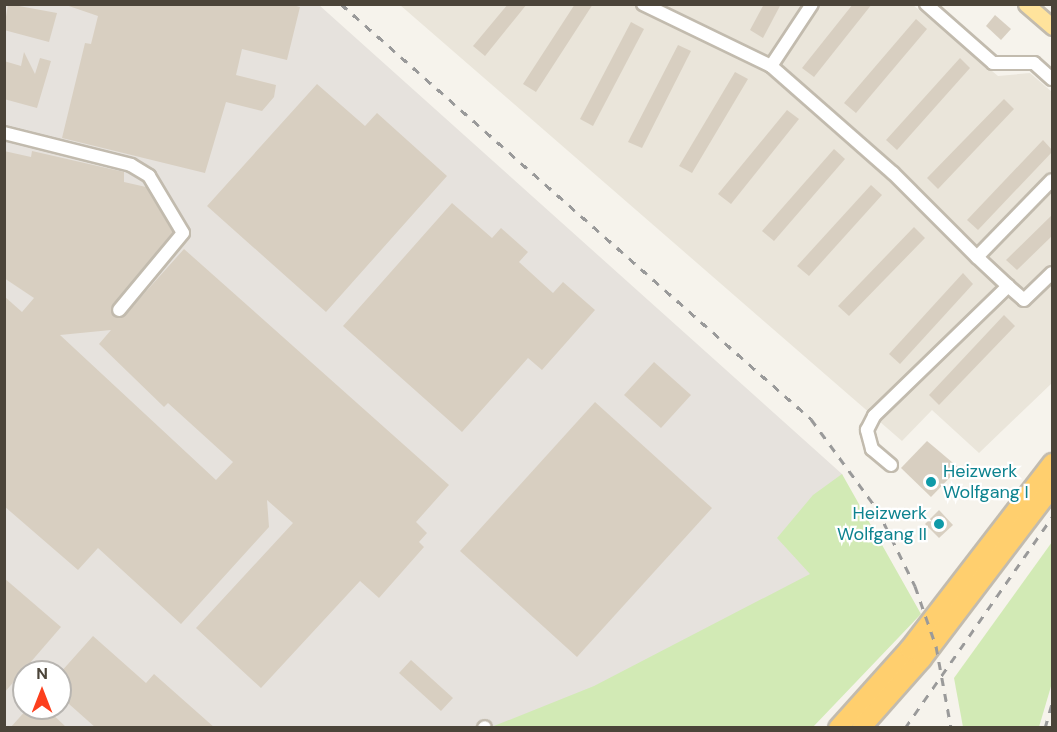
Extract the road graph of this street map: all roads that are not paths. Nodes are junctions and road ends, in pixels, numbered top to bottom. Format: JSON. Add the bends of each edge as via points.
{"nodes":[{"id":1,"x":643,"y":4,"type":"edge"},
{"id":2,"x":812,"y":4,"type":"edge"},
{"id":3,"x":926,"y":4,"type":"edge"},
{"id":4,"x":1026,"y":4,"type":"edge"},
{"id":5,"x":1053,"y":27,"type":"edge"},
{"id":6,"x":771,"y":66,"type":"junction"},
{"id":7,"x":1053,"y":79,"type":"edge"},
{"id":8,"x":4,"y":133,"type":"edge"},
{"id":9,"x":1053,"y":180,"type":"edge"},
{"id":10,"x":977,"y":257,"type":"junction"},
{"id":11,"x":1053,"y":273,"type":"edge"},
{"id":12,"x":1008,"y":286,"type":"junction"},
{"id":13,"x":119,"y":310,"type":"dead end"},
{"id":14,"x":1053,"y":463,"type":"edge"},
{"id":15,"x":891,"y":465,"type":"dead end"},
{"id":16,"x":1053,"y":489,"type":"edge"},
{"id":17,"x":838,"y":728,"type":"edge"},
{"id":18,"x":861,"y":728,"type":"edge"}],
"edges":[{"from":1,"to":6,"type":"street"},
{"from":2,"to":6,"type":"street"},
{"from":3,"to":7,"type":"street","via":[[993,63],[1034,63]]},
{"from":4,"to":5,"type":"main road"},
{"from":6,"to":10,"type":"street","via":[[893,173]]},
{"from":8,"to":13,"type":"street","via":[[130,165],[149,176],[183,233]]},
{"from":9,"to":10,"type":"street"},
{"from":10,"to":12,"type":"street"},
{"from":11,"to":12,"type":"street","via":[[1024,300]]},
{"from":12,"to":15,"type":"street","via":[[913,378],[867,430],[872,449]]},
{"from":14,"to":17,"type":"highway","via":[[903,657]]},
{"from":16,"to":18,"type":"highway","via":[[922,659]]}]}
